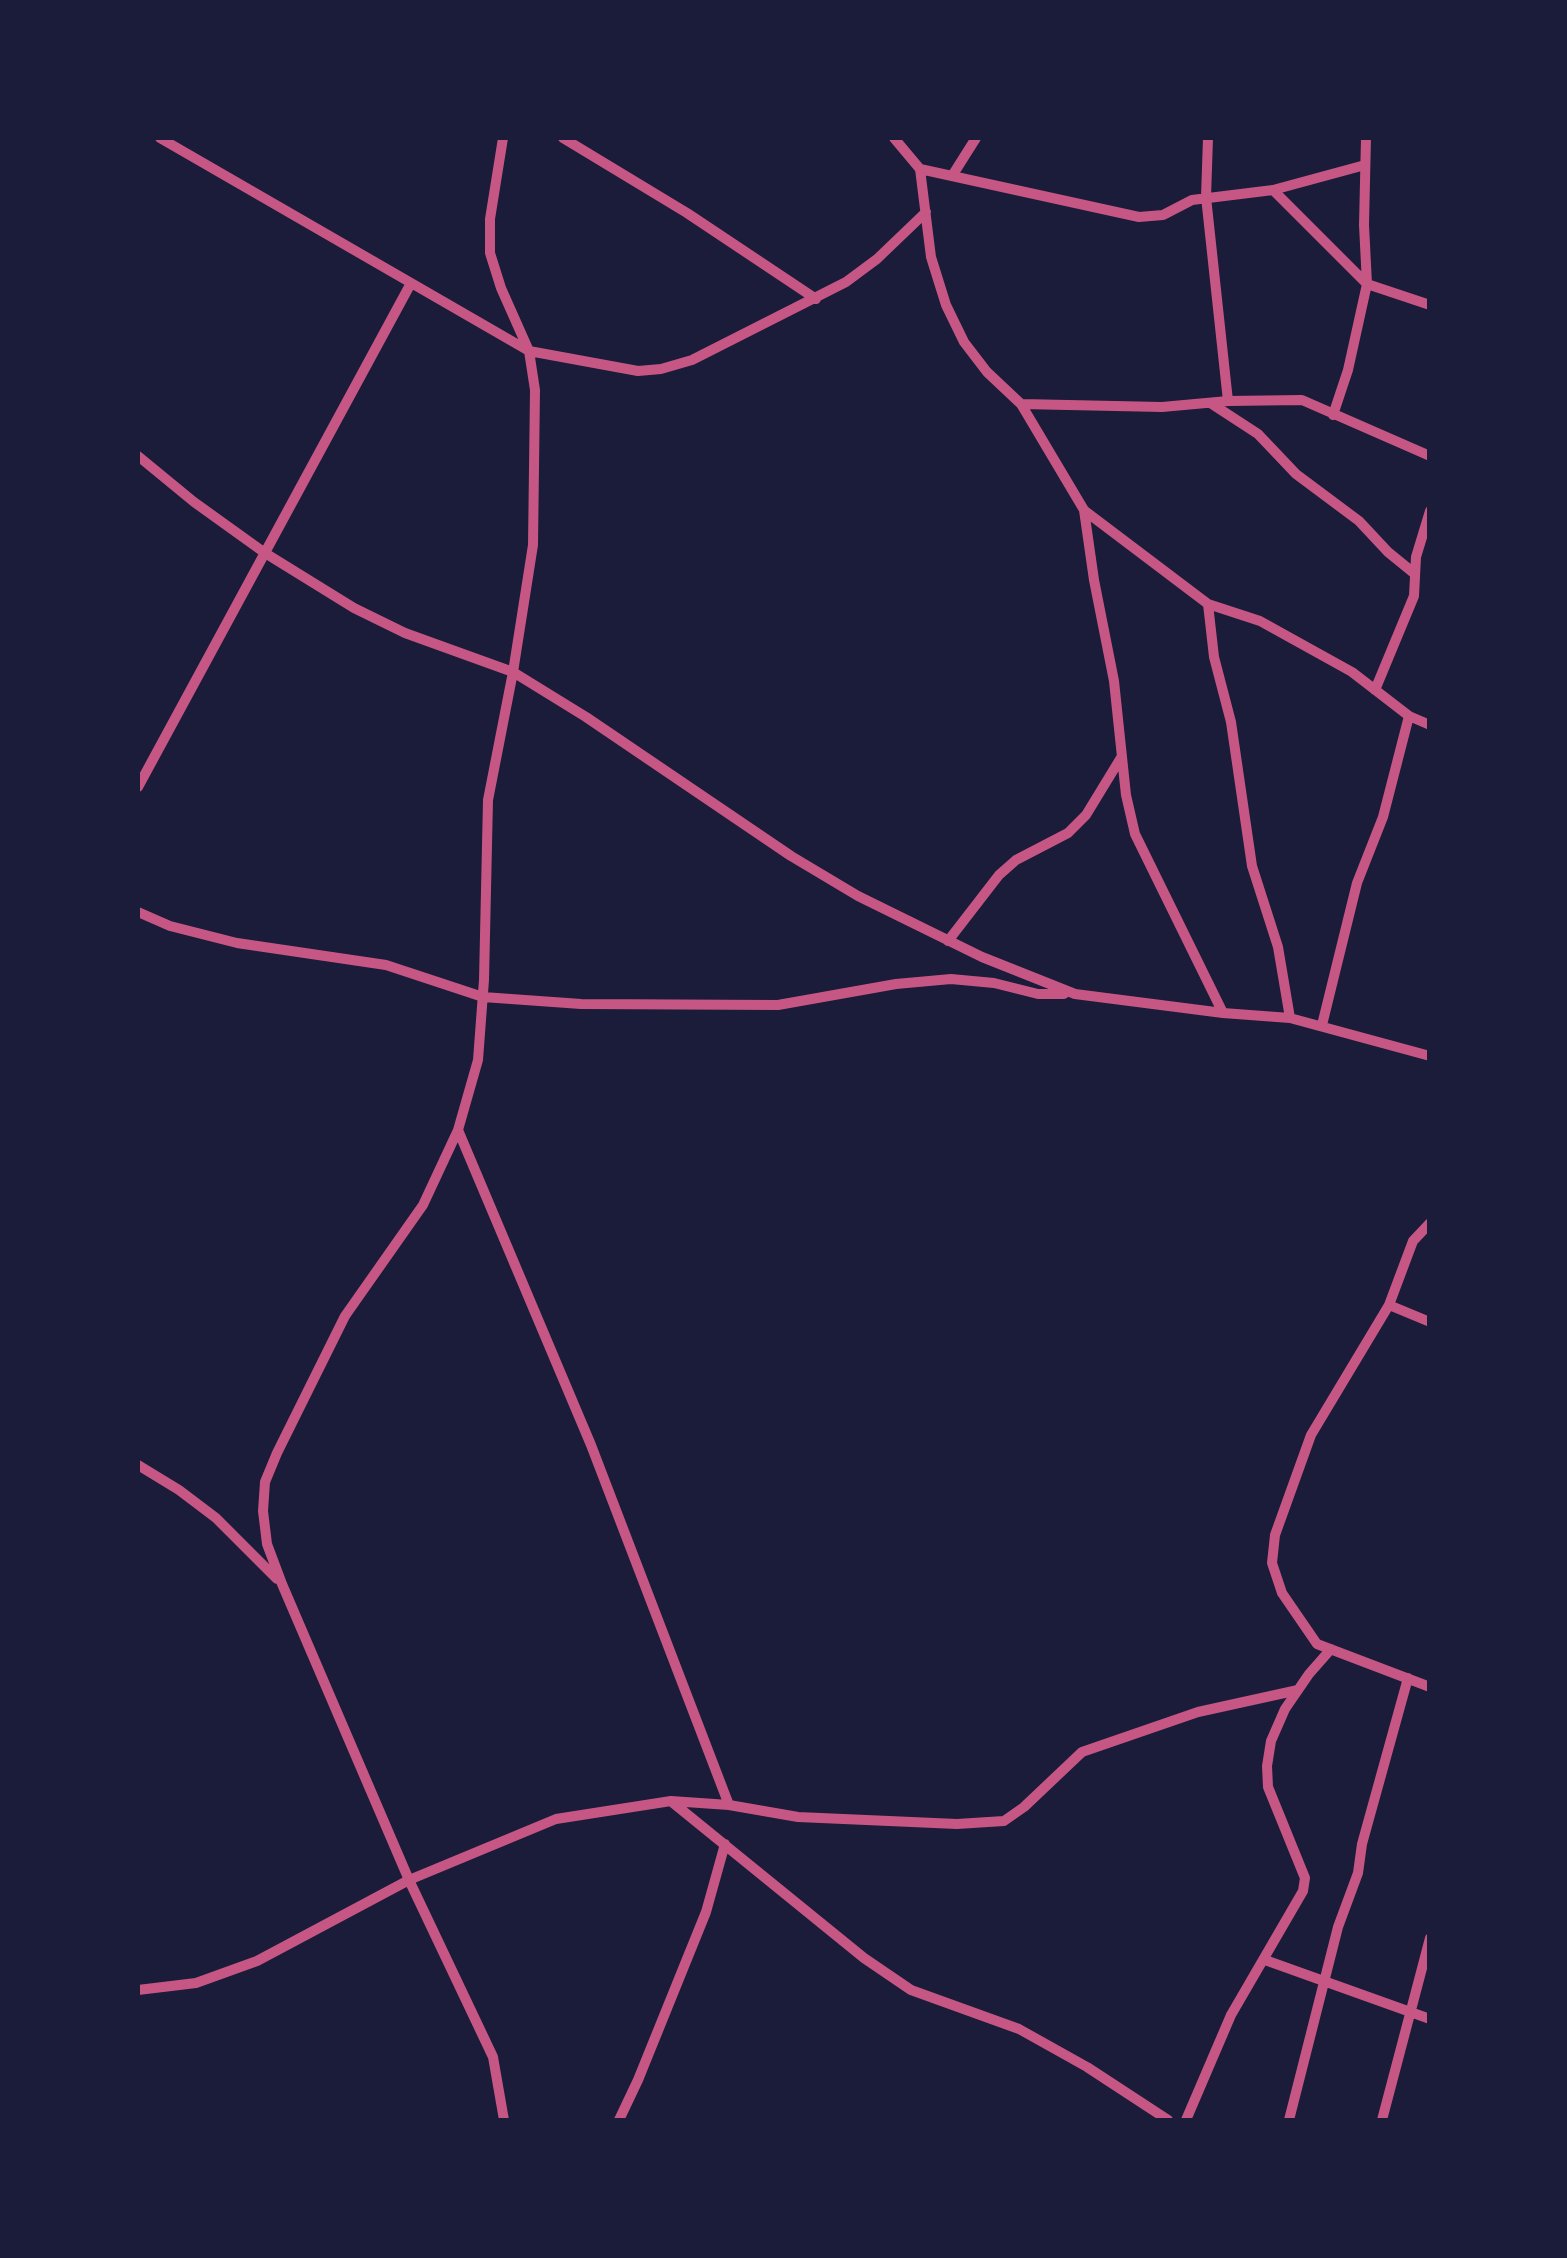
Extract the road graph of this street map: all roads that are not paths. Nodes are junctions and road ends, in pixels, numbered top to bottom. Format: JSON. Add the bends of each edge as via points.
{"nodes":[{"id":1,"x":160,"y":138,"type":"edge"},
{"id":2,"x":503,"y":138,"type":"edge"},
{"id":3,"x":564,"y":138,"type":"edge"},
{"id":4,"x":894,"y":138,"type":"edge"},
{"id":5,"x":976,"y":138,"type":"edge"},
{"id":6,"x":1208,"y":138,"type":"edge"},
{"id":7,"x":1366,"y":138,"type":"edge"},
{"id":8,"x":1364,"y":165,"type":"junction"},
{"id":9,"x":920,"y":169,"type":"junction"},
{"id":10,"x":952,"y":176,"type":"junction"},
{"id":11,"x":1273,"y":190,"type":"junction"},
{"id":12,"x":1206,"y":198,"type":"junction"},
{"id":13,"x":926,"y":212,"type":"junction"},
{"id":14,"x":1366,"y":284,"type":"junction"},
{"id":15,"x":410,"y":285,"type":"junction"},
{"id":16,"x":816,"y":299,"type":"junction"},
{"id":17,"x":1430,"y":305,"type":"edge"},
{"id":18,"x":529,"y":352,"type":"junction"},
{"id":19,"x":1228,"y":401,"type":"junction"},
{"id":20,"x":1020,"y":404,"type":"junction"},
{"id":21,"x":1212,"y":404,"type":"junction"},
{"id":22,"x":1333,"y":415,"type":"junction"},
{"id":23,"x":138,"y":456,"type":"edge"},
{"id":24,"x":1430,"y":456,"type":"edge"},
{"id":25,"x":1084,"y":510,"type":"junction"},
{"id":26,"x":1430,"y":511,"type":"edge"},
{"id":27,"x":265,"y":553,"type":"junction"},
{"id":28,"x":1415,"y":574,"type":"junction"},
{"id":29,"x":1208,"y":604,"type":"junction"},
{"id":30,"x":513,"y":672,"type":"junction"},
{"id":31,"x":1375,"y":690,"type":"junction"},
{"id":32,"x":1409,"y":716,"type":"junction"},
{"id":33,"x":1430,"y":724,"type":"edge"},
{"id":34,"x":1122,"y":755,"type":"junction"},
{"id":35,"x":138,"y":787,"type":"edge"},
{"id":36,"x":138,"y":912,"type":"edge"},
{"id":37,"x":948,"y":941,"type":"junction"},
{"id":38,"x":1076,"y":994,"type":"junction"},
{"id":39,"x":483,"y":996,"type":"junction"},
{"id":40,"x":1223,"y":1014,"type":"junction"},
{"id":41,"x":1290,"y":1018,"type":"junction"},
{"id":42,"x":1322,"y":1025,"type":"junction"},
{"id":43,"x":1430,"y":1056,"type":"edge"},
{"id":44,"x":458,"y":1130,"type":"junction"},
{"id":45,"x":1430,"y":1222,"type":"edge"},
{"id":46,"x":1389,"y":1305,"type":"junction"},
{"id":47,"x":1430,"y":1322,"type":"edge"},
{"id":48,"x":138,"y":1466,"type":"edge"},
{"id":49,"x":282,"y":1584,"type":"junction"},
{"id":50,"x":1331,"y":1649,"type":"junction"},
{"id":51,"x":1408,"y":1678,"type":"junction"},
{"id":52,"x":1430,"y":1686,"type":"edge"},
{"id":53,"x":1298,"y":1690,"type":"junction"},
{"id":54,"x":671,"y":1801,"type":"junction"},
{"id":55,"x":729,"y":1806,"type":"junction"},
{"id":56,"x":724,"y":1844,"type":"junction"},
{"id":57,"x":409,"y":1880,"type":"junction"},
{"id":58,"x":1430,"y":1938,"type":"edge"},
{"id":59,"x":1265,"y":1960,"type":"junction"},
{"id":60,"x":1326,"y":1982,"type":"junction"},
{"id":61,"x":138,"y":1990,"type":"edge"},
{"id":62,"x":1410,"y":2012,"type":"junction"},
{"id":63,"x":1430,"y":2019,"type":"edge"},
{"id":64,"x":504,"y":2120,"type":"edge"},
{"id":65,"x":619,"y":2120,"type":"edge"},
{"id":66,"x":1168,"y":2120,"type":"edge"},
{"id":67,"x":1186,"y":2120,"type":"edge"},
{"id":68,"x":1289,"y":2120,"type":"edge"},
{"id":69,"x":1382,"y":2120,"type":"edge"}],
"edges":[{"from":1,"to":15,"type":"street"},
{"from":2,"to":18,"type":"street","via":[[490,253]]},
{"from":3,"to":16,"type":"street"},
{"from":4,"to":9,"type":"street"},
{"from":5,"to":10,"type":"street"},
{"from":6,"to":12,"type":"street"},
{"from":7,"to":8,"type":"street"},
{"from":8,"to":11,"type":"street"},
{"from":8,"to":14,"type":"street"},
{"from":9,"to":10,"type":"street"},
{"from":9,"to":13,"type":"street"},
{"from":10,"to":12,"type":"street","via":[[1139,216],[1163,215]]},
{"from":11,"to":12,"type":"street"},
{"from":11,"to":14,"type":"street"},
{"from":12,"to":19,"type":"street"},
{"from":13,"to":16,"type":"street","via":[[877,259]]},
{"from":13,"to":20,"type":"street","via":[[931,257],[952,318],[987,372]]},
{"from":14,"to":17,"type":"street"},
{"from":14,"to":22,"type":"street"},
{"from":15,"to":18,"type":"street"},
{"from":15,"to":27,"type":"street"},
{"from":16,"to":18,"type":"street","via":[[661,369]]},
{"from":18,"to":30,"type":"street","via":[[535,390],[534,546]]},
{"from":19,"to":21,"type":"street"},
{"from":19,"to":22,"type":"street","via":[[1302,400]]},
{"from":20,"to":21,"type":"street"},
{"from":20,"to":25,"type":"street"},
{"from":21,"to":28,"type":"street","via":[[1258,434]]},
{"from":22,"to":24,"type":"street"},
{"from":23,"to":27,"type":"street"},
{"from":25,"to":29,"type":"street"},
{"from":25,"to":34,"type":"street"},
{"from":26,"to":28,"type":"street"},
{"from":27,"to":30,"type":"street","via":[[405,633]]},
{"from":27,"to":35,"type":"street"},
{"from":28,"to":31,"type":"street","via":[[1414,596]]},
{"from":29,"to":31,"type":"street","via":[[1260,620]]},
{"from":29,"to":41,"type":"street","via":[[1252,866],[1278,948]]},
{"from":30,"to":37,"type":"street","via":[[791,856]]},
{"from":30,"to":39,"type":"street","via":[[488,800]]},
{"from":31,"to":32,"type":"street"},
{"from":32,"to":33,"type":"street"},
{"from":32,"to":42,"type":"street"},
{"from":34,"to":37,"type":"street","via":[[1086,814],[1068,833],[999,875]]},
{"from":34,"to":40,"type":"street","via":[[1135,834]]},
{"from":36,"to":39,"type":"street","via":[[237,943],[386,965]]},
{"from":37,"to":38,"type":"street"},
{"from":38,"to":39,"type":"street","via":[[950,979],[778,1005],[581,1004]]},
{"from":38,"to":40,"type":"street"},
{"from":39,"to":44,"type":"street","via":[[478,1060]]},
{"from":40,"to":41,"type":"street"},
{"from":41,"to":42,"type":"street"},
{"from":42,"to":43,"type":"street"},
{"from":44,"to":49,"type":"street","via":[[423,1205],[345,1316],[271,1468],[263,1511]]},
{"from":44,"to":55,"type":"street","via":[[591,1445]]},
{"from":45,"to":46,"type":"street","via":[[1413,1241]]},
{"from":46,"to":47,"type":"street"},
{"from":46,"to":50,"type":"street","via":[[1311,1434],[1274,1535],[1272,1563],[1282,1594],[1316,1644]]},
{"from":48,"to":49,"type":"street","via":[[216,1518]]},
{"from":49,"to":57,"type":"street"},
{"from":50,"to":51,"type":"street"},
{"from":50,"to":53,"type":"street"},
{"from":51,"to":52,"type":"street"},
{"from":51,"to":60,"type":"street"},
{"from":53,"to":55,"type":"street","via":[[1234,1702],[1082,1752],[1004,1821],[798,1817]]},
{"from":53,"to":59,"type":"street","via":[[1271,1741],[1268,1787],[1305,1878]]},
{"from":54,"to":55,"type":"street"},
{"from":54,"to":56,"type":"street"},
{"from":54,"to":57,"type":"street","via":[[556,1819]]},
{"from":56,"to":65,"type":"street","via":[[706,1912]]},
{"from":56,"to":66,"type":"street","via":[[911,1990],[1019,2029]]},
{"from":57,"to":61,"type":"street","via":[[257,1961],[196,1983]]},
{"from":57,"to":64,"type":"street","via":[[493,2057]]},
{"from":58,"to":62,"type":"street"},
{"from":59,"to":60,"type":"street"},
{"from":59,"to":67,"type":"street","via":[[1231,2015]]},
{"from":60,"to":62,"type":"street"},
{"from":60,"to":68,"type":"street"},
{"from":62,"to":63,"type":"street"},
{"from":62,"to":69,"type":"street"}]}
